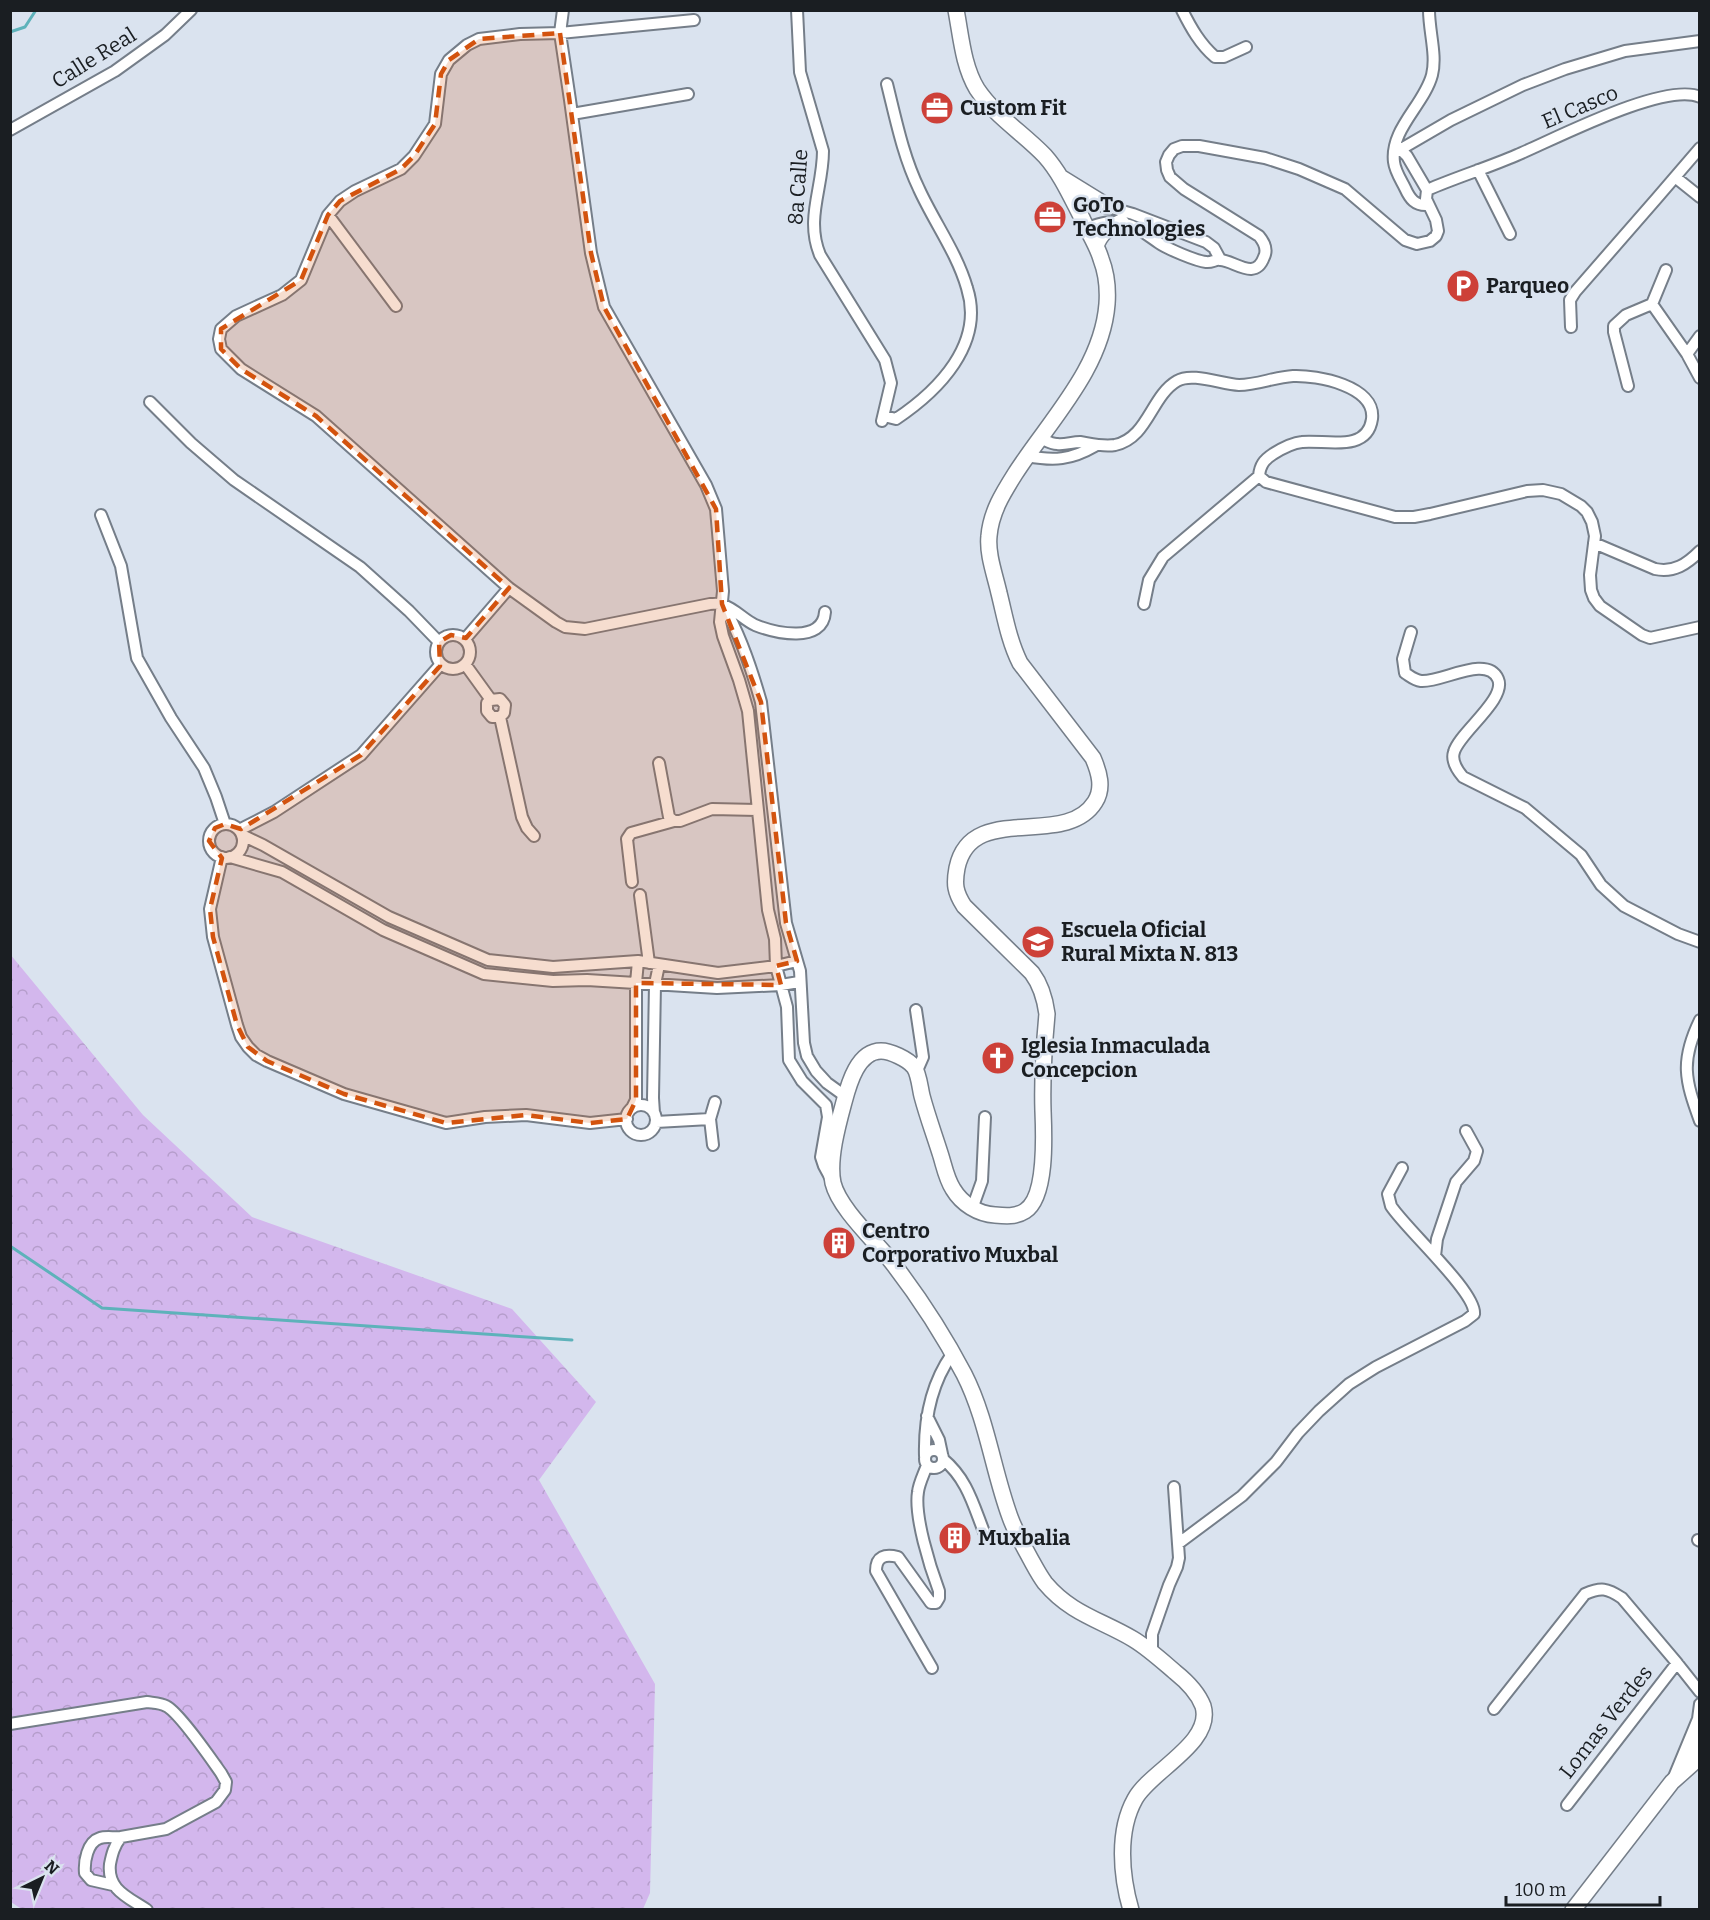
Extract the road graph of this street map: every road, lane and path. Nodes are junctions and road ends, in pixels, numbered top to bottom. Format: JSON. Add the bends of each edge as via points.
{"nodes":[{"id":1,"x":191,"y":10,"type":"edge"},
{"id":2,"x":563,"y":10,"type":"edge"},
{"id":3,"x":797,"y":10,"type":"edge"},
{"id":4,"x":956,"y":10,"type":"edge"},
{"id":5,"x":1182,"y":10,"type":"edge"},
{"id":6,"x":1429,"y":10,"type":"edge"},
{"id":7,"x":694,"y":20,"type":"dead end"},
{"id":8,"x":560,"y":33,"type":"junction"},
{"id":9,"x":1700,"y":41,"type":"edge"},
{"id":10,"x":1246,"y":47,"type":"dead end"},
{"id":11,"x":887,"y":84,"type":"dead end"},
{"id":12,"x":688,"y":94,"type":"dead end"},
{"id":13,"x":1700,"y":97,"type":"edge"},
{"id":14,"x":572,"y":114,"type":"junction"},
{"id":15,"x":10,"y":130,"type":"edge"},
{"id":16,"x":1700,"y":148,"type":"edge"},
{"id":17,"x":1398,"y":149,"type":"junction"},
{"id":18,"x":1478,"y":170,"type":"junction"},
{"id":19,"x":1060,"y":177,"type":"junction"},
{"id":20,"x":1675,"y":177,"type":"junction"},
{"id":21,"x":1424,"y":186,"type":"junction"},
{"id":22,"x":1407,"y":193,"type":"junction"},
{"id":23,"x":1070,"y":196,"type":"junction"},
{"id":24,"x":1700,"y":197,"type":"edge"},
{"id":25,"x":1428,"y":204,"type":"junction"},
{"id":26,"x":1107,"y":207,"type":"junction"},
{"id":27,"x":328,"y":215,"type":"junction"},
{"id":28,"x":1121,"y":222,"type":"junction"},
{"id":29,"x":1087,"y":228,"type":"junction"},
{"id":30,"x":1179,"y":232,"type":"junction"},
{"id":31,"x":1510,"y":234,"type":"dead end"},
{"id":32,"x":1096,"y":246,"type":"junction"},
{"id":33,"x":1173,"y":250,"type":"junction"},
{"id":34,"x":1220,"y":260,"type":"junction"},
{"id":35,"x":1666,"y":270,"type":"dead end"},
{"id":36,"x":1652,"y":304,"type":"junction"},
{"id":37,"x":396,"y":306,"type":"dead end"},
{"id":38,"x":1571,"y":327,"type":"dead end"},
{"id":39,"x":1700,"y":336,"type":"edge"},
{"id":40,"x":1687,"y":354,"type":"junction"},
{"id":41,"x":1700,"y":378,"type":"edge"},
{"id":42,"x":1628,"y":386,"type":"dead end"},
{"id":43,"x":150,"y":402,"type":"dead end"},
{"id":44,"x":1040,"y":438,"type":"junction"},
{"id":45,"x":1095,"y":446,"type":"junction"},
{"id":46,"x":1027,"y":456,"type":"junction"},
{"id":47,"x":1259,"y":476,"type":"junction"},
{"id":48,"x":101,"y":515,"type":"dead end"},
{"id":49,"x":1594,"y":543,"type":"junction"},
{"id":50,"x":1700,"y":551,"type":"edge"},
{"id":51,"x":509,"y":588,"type":"junction"},
{"id":52,"x":722,"y":604,"type":"junction"},
{"id":53,"x":1144,"y":604,"type":"dead end"},
{"id":54,"x":825,"y":612,"type":"dead end"},
{"id":55,"x":1700,"y":627,"type":"edge"},
{"id":56,"x":1411,"y":632,"type":"dead end"},
{"id":57,"x":465,"y":639,"type":"junction"},
{"id":58,"x":439,"y":642,"type":"junction"},
{"id":59,"x":441,"y":664,"type":"junction"},
{"id":60,"x":465,"y":664,"type":"junction"},
{"id":61,"x":659,"y":763,"type":"dead end"},
{"id":62,"x":757,"y":810,"type":"junction"},
{"id":63,"x":674,"y":821,"type":"junction"},
{"id":64,"x":225,"y":824,"type":"junction"},
{"id":65,"x":240,"y":832,"type":"junction"},
{"id":66,"x":534,"y":836,"type":"dead end"},
{"id":67,"x":226,"y":857,"type":"junction"},
{"id":68,"x":632,"y":882,"type":"dead end"},
{"id":69,"x":640,"y":896,"type":"dead end"},
{"id":70,"x":1700,"y":942,"type":"edge"},
{"id":71,"x":797,"y":961,"type":"junction"},
{"id":72,"x":649,"y":963,"type":"junction"},
{"id":73,"x":776,"y":966,"type":"junction"},
{"id":74,"x":799,"y":982,"type":"junction"},
{"id":75,"x":636,"y":983,"type":"junction"},
{"id":76,"x":655,"y":984,"type":"junction"},
{"id":77,"x":781,"y":986,"type":"junction"},
{"id":78,"x":916,"y":1010,"type":"dead end"},
{"id":79,"x":1700,"y":1020,"type":"edge"},
{"id":80,"x":916,"y":1073,"type":"junction"},
{"id":81,"x":845,"y":1096,"type":"junction"},
{"id":82,"x":715,"y":1102,"type":"dead end"},
{"id":83,"x":633,"y":1108,"type":"junction"},
{"id":84,"x":655,"y":1117,"type":"junction"},
{"id":85,"x":985,"y":1117,"type":"dead end"},
{"id":86,"x":627,"y":1119,"type":"junction"},
{"id":87,"x":710,"y":1119,"type":"junction"},
{"id":88,"x":1700,"y":1121,"type":"edge"},
{"id":89,"x":1466,"y":1131,"type":"dead end"},
{"id":90,"x":713,"y":1145,"type":"dead end"},
{"id":91,"x":1402,"y":1168,"type":"dead end"},
{"id":92,"x":832,"y":1181,"type":"junction"},
{"id":93,"x":972,"y":1209,"type":"junction"},
{"id":94,"x":1435,"y":1256,"type":"junction"},
{"id":95,"x":952,"y":1354,"type":"junction"},
{"id":96,"x":927,"y":1415,"type":"junction"},
{"id":97,"x":942,"y":1457,"type":"junction"},
{"id":98,"x":926,"y":1461,"type":"junction"},
{"id":99,"x":1174,"y":1487,"type":"dead end"},
{"id":100,"x":984,"y":1532,"type":"dead end"},
{"id":101,"x":1179,"y":1543,"type":"junction"},
{"id":102,"x":1152,"y":1652,"type":"junction"},
{"id":103,"x":1677,"y":1663,"type":"junction"},
{"id":104,"x":932,"y":1668,"type":"dead end"},
{"id":105,"x":1700,"y":1692,"type":"edge"},
{"id":106,"x":1700,"y":1704,"type":"edge"},
{"id":107,"x":1494,"y":1709,"type":"dead end"},
{"id":108,"x":10,"y":1724,"type":"edge"},
{"id":109,"x":1700,"y":1736,"type":"edge"},
{"id":110,"x":1694,"y":1762,"type":"edge"},
{"id":111,"x":1672,"y":1782,"type":"junction"},
{"id":112,"x":1566,"y":1805,"type":"dead end"},
{"id":113,"x":121,"y":1838,"type":"junction"},
{"id":114,"x":113,"y":1885,"type":"junction"},
{"id":115,"x":147,"y":1910,"type":"edge"},
{"id":116,"x":1131,"y":1910,"type":"edge"},
{"id":117,"x":1573,"y":1910,"type":"edge"}],
"edges":[{"from":1,"to":15,"type":"street","name":"Calle Real","via":[[115,72]]},
{"from":2,"to":8,"type":"street"},
{"from":3,"to":11,"type":"street","name":"8a Calle","via":[[800,72],[823,151],[814,241],[885,360],[891,383],[883,418],[896,419],[935,389],[963,351],[971,317],[968,290],[919,189],[899,136]]},
{"from":4,"to":19,"type":"main road","via":[[969,74],[976,87]]},
{"from":5,"to":10,"type":"street","via":[[1204,47],[1215,57]]},
{"from":6,"to":17,"type":"street","via":[[1432,73],[1427,90],[1399,135]]},
{"from":7,"to":8,"type":"street"},
{"from":8,"to":14,"type":"street"},
{"from":8,"to":27,"type":"street","via":[[496,36],[468,45],[449,60],[441,74],[435,124],[414,156],[401,169],[347,196]]},
{"from":9,"to":17,"type":"street","via":[[1625,51],[1565,69],[1523,85]]},
{"from":12,"to":14,"type":"street"},
{"from":13,"to":18,"type":"street","name":"El Casco","via":[[1682,94],[1600,117]]},
{"from":14,"to":52,"type":"street","via":[[591,253],[604,307],[716,509]]},
{"from":16,"to":20,"type":"street"},
{"from":17,"to":21,"type":"street","via":[[1407,156]]},
{"from":17,"to":22,"type":"street","via":[[1396,168]]},
{"from":18,"to":21,"type":"street","name":"El Casco"},
{"from":18,"to":31,"type":"street"},
{"from":19,"to":23,"type":"main road"},
{"from":19,"to":26,"type":"main road"},
{"from":20,"to":24,"type":"street"},
{"from":20,"to":38,"type":"street","via":[[1575,292],[1570,300]]},
{"from":21,"to":22,"type":"street","name":"El Casco","via":[[1412,185]]},
{"from":21,"to":25,"type":"street"},
{"from":22,"to":25,"type":"street","via":[[1416,203]]},
{"from":23,"to":26,"type":"street"},
{"from":23,"to":29,"type":"main road"},
{"from":25,"to":34,"type":"street","via":[[1438,231],[1430,241],[1416,244],[1405,240],[1346,189],[1305,171],[1265,158],[1182,146],[1174,149],[1166,162],[1170,177],[1259,236],[1265,246],[1261,263],[1251,268]]},
{"from":26,"to":30,"type":"street"},
{"from":27,"to":37,"type":"street"},
{"from":27,"to":51,"type":"street","via":[[301,280],[282,295],[236,316],[221,329],[221,350],[240,369],[316,416]]},
{"from":28,"to":29,"type":"street"},
{"from":28,"to":32,"type":"main road","via":[[1103,233]]},
{"from":28,"to":33,"type":"street"},
{"from":29,"to":32,"type":"main road"},
{"from":30,"to":33,"type":"street"},
{"from":30,"to":34,"type":"street","via":[[1211,244]]},
{"from":32,"to":44,"type":"main road","via":[[1104,270],[1104,325],[1079,381]]},
{"from":33,"to":34,"type":"street","via":[[1208,262]]},
{"from":35,"to":36,"type":"street"},
{"from":36,"to":40,"type":"street"},
{"from":36,"to":42,"type":"street","via":[[1626,315],[1614,326]]},
{"from":39,"to":40,"type":"street"},
{"from":40,"to":41,"type":"street"},
{"from":43,"to":58,"type":"street","via":[[234,480],[360,567]]},
{"from":44,"to":45,"type":"street","via":[[1055,444],[1078,442]]},
{"from":44,"to":46,"type":"main road"},
{"from":45,"to":46,"type":"street","via":[[1080,455],[1049,460]]},
{"from":45,"to":47,"type":"street","via":[[1127,440],[1144,423],[1160,397],[1178,380],[1188,377],[1243,385],[1305,377],[1342,383],[1369,404],[1372,419],[1360,438],[1341,444],[1301,442],[1282,448],[1264,460]]},
{"from":46,"to":93,"type":"main road","via":[[1001,497],[991,522],[988,537],[995,575],[1012,648],[1089,752],[1100,783],[1096,800],[1084,815],[1058,824],[1012,827],[981,835],[963,851],[958,864],[956,894],[1038,980],[1047,1014],[1042,1079],[1043,1156],[1036,1195],[1032,1205],[1013,1216],[988,1215]]},
{"from":47,"to":49,"type":"street","via":[[1266,482],[1395,517],[1414,517],[1543,490],[1561,494],[1587,512]]},
{"from":47,"to":53,"type":"street","via":[[1163,557],[1149,580]]},
{"from":48,"to":64,"type":"street","via":[[122,566],[137,658],[204,768]]},
{"from":49,"to":50,"type":"street","via":[[1666,571]]},
{"from":49,"to":55,"type":"street","via":[[1591,590],[1600,606],[1650,638]]},
{"from":51,"to":52,"type":"street","via":[[556,622],[575,629]]},
{"from":51,"to":57,"type":"street"},
{"from":52,"to":54,"type":"street","via":[[754,624],[793,634],[821,627]]},
{"from":52,"to":62,"type":"street","via":[[723,636],[748,711]]},
{"from":52,"to":71,"type":"street","via":[[761,702],[786,922]]},
{"from":56,"to":70,"type":"street","via":[[1403,659],[1405,673],[1413,678],[1423,681],[1477,669],[1490,670],[1498,677],[1495,698],[1455,749],[1454,761],[1463,777],[1525,808],[1581,855],[1601,885],[1624,906]]},
{"from":57,"to":58,"type":"street","via":[[451,635]]},
{"from":57,"to":60,"type":"street","via":[[470,654]]},
{"from":58,"to":59,"type":"street","via":[[436,656]]},
{"from":59,"to":60,"type":"street","via":[[456,669]]},
{"from":59,"to":65,"type":"street","via":[[361,755]]},
{"from":60,"to":66,"type":"street","via":[[492,700],[504,703],[505,711],[500,717],[522,817]]},
{"from":61,"to":63,"type":"street","via":[[669,817]]},
{"from":62,"to":63,"type":"street","via":[[712,809]]},
{"from":62,"to":73,"type":"street"},
{"from":63,"to":68,"type":"street","via":[[628,835]]},
{"from":64,"to":65,"type":"street"},
{"from":64,"to":67,"type":"street","via":[[215,828],[209,841],[212,850]]},
{"from":65,"to":67,"type":"street","via":[[242,846]]},
{"from":65,"to":72,"type":"street","via":[[389,917],[488,960],[554,967]]},
{"from":67,"to":75,"type":"street","via":[[282,872],[383,930],[484,974]]},
{"from":67,"to":86,"type":"street","via":[[210,909],[213,937],[241,1037],[256,1055],[344,1094],[446,1123],[526,1115],[590,1123]]},
{"from":69,"to":72,"type":"street"},
{"from":71,"to":73,"type":"street"},
{"from":71,"to":74,"type":"street"},
{"from":72,"to":73,"type":"street","via":[[718,973]]},
{"from":72,"to":75,"type":"street"},
{"from":72,"to":76,"type":"street"},
{"from":73,"to":77,"type":"street"},
{"from":74,"to":77,"type":"street"},
{"from":74,"to":81,"type":"street","via":[[807,1056],[827,1083]]},
{"from":75,"to":76,"type":"street"},
{"from":75,"to":83,"type":"street"},
{"from":76,"to":77,"type":"street","via":[[717,988]]},
{"from":76,"to":84,"type":"street"},
{"from":77,"to":92,"type":"street","via":[[787,1007],[789,1059],[802,1081],[826,1105],[828,1117],[821,1157]]},
{"from":78,"to":80,"type":"street","via":[[924,1056]]},
{"from":79,"to":88,"type":"street","via":[[1687,1051],[1686,1075]]},
{"from":80,"to":81,"type":"main road","via":[[914,1067],[894,1054],[874,1051],[858,1065]]},
{"from":80,"to":93,"type":"main road","via":[[948,1179]]},
{"from":81,"to":92,"type":"main road"},
{"from":82,"to":87,"type":"street"},
{"from":83,"to":84,"type":"street","via":[[646,1106]]},
{"from":83,"to":86,"type":"street"},
{"from":84,"to":86,"type":"street","via":[[651,1131],[642,1135],[629,1128]]},
{"from":84,"to":87,"type":"street"},
{"from":85,"to":93,"type":"street","via":[[982,1181]]},
{"from":87,"to":90,"type":"street"},
{"from":89,"to":94,"type":"street","via":[[1477,1151],[1474,1161],[1456,1182]]},
{"from":91,"to":94,"type":"street","via":[[1388,1200]]},
{"from":92,"to":95,"type":"main road","via":[[843,1203],[921,1301]]},
{"from":94,"to":101,"type":"street","via":[[1472,1302],[1474,1314],[1349,1384],[1319,1411],[1242,1496]]},
{"from":95,"to":96,"type":"street","via":[[942,1369]]},
{"from":95,"to":102,"type":"main road","via":[[966,1378],[984,1427],[1011,1519],[1038,1573],[1077,1612]]},
{"from":96,"to":97,"type":"street"},
{"from":96,"to":98,"type":"street"},
{"from":97,"to":98,"type":"street","via":[[937,1467],[932,1468]]},
{"from":97,"to":100,"type":"street","via":[[966,1487]]},
{"from":98,"to":104,"type":"street","via":[[917,1503],[939,1598],[931,1603],[898,1557],[880,1557],[876,1571]]},
{"from":99,"to":101,"type":"street"},
{"from":101,"to":102,"type":"street","via":[[1177,1567],[1152,1634]]},
{"from":102,"to":116,"type":"main road","via":[[1184,1679],[1198,1697],[1204,1717],[1193,1741],[1138,1794],[1126,1820],[1124,1865]]},
{"from":103,"to":105,"type":"street","name":"Lomas Verdes"},
{"from":103,"to":107,"type":"street","name":"Lomas Verdes","via":[[1622,1598],[1598,1588],[1585,1594]]},
{"from":103,"to":112,"type":"street","name":"Lomas Verdes"},
{"from":106,"to":111,"type":"street","via":[[1698,1719]]},
{"from":108,"to":113,"type":"street","via":[[147,1702],[168,1706],[221,1773],[225,1790],[216,1802],[166,1829]]},
{"from":109,"to":110,"type":"street"},
{"from":110,"to":111,"type":"main road"},
{"from":111,"to":117,"type":"main road"},
{"from":113,"to":114,"type":"street","via":[[112,1855],[109,1874]]},
{"from":113,"to":114,"type":"street","via":[[99,1838],[84,1861],[85,1874],[91,1880]]},
{"from":114,"to":115,"type":"street"}]}
